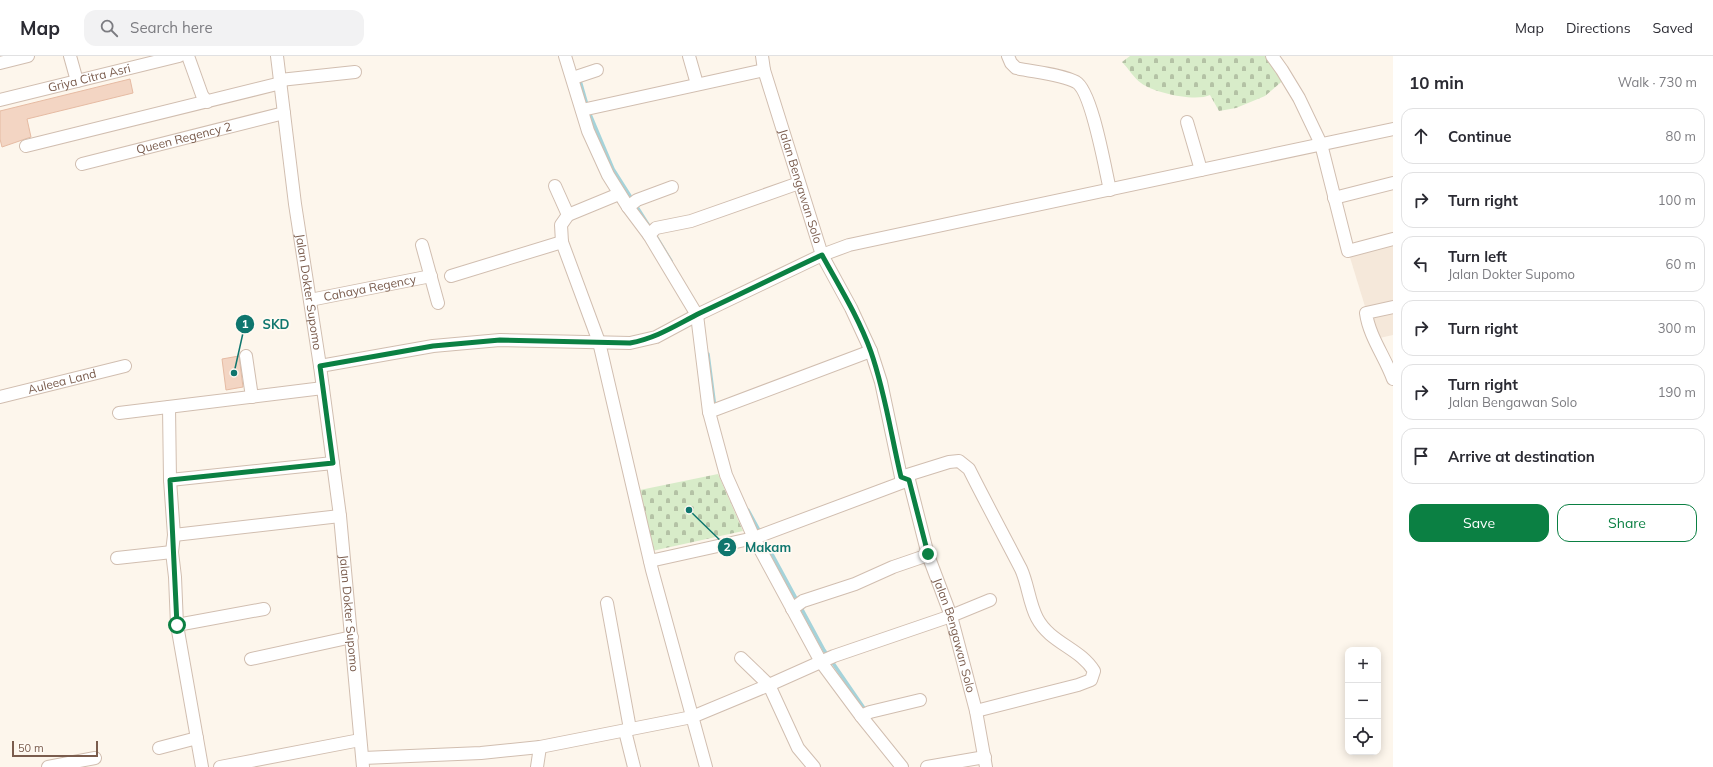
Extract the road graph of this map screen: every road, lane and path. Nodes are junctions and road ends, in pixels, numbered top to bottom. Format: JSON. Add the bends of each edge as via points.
{"nodes":[{"id":1,"x":28,"y":56,"type":"edge"},
{"id":2,"x":70,"y":56,"type":"edge"},
{"id":3,"x":179,"y":56,"type":"edge"},
{"id":4,"x":188,"y":56,"type":"edge"},
{"id":5,"x":277,"y":56,"type":"edge"},
{"id":6,"x":565,"y":56,"type":"edge"},
{"id":7,"x":689,"y":56,"type":"edge"},
{"id":8,"x":762,"y":56,"type":"edge"},
{"id":9,"x":1008,"y":56,"type":"edge"},
{"id":10,"x":1272,"y":56,"type":"edge"},
{"id":11,"x":0,"y":63,"type":"edge"},
{"id":12,"x":598,"y":70,"type":"dead end"},
{"id":13,"x":764,"y":70,"type":"junction"},
{"id":14,"x":355,"y":72,"type":"dead end"},
{"id":15,"x":577,"y":77,"type":"junction"},
{"id":16,"x":77,"y":81,"type":"junction"},
{"id":17,"x":281,"y":82,"type":"junction"},
{"id":18,"x":697,"y":84,"type":"junction"},
{"id":19,"x":0,"y":100,"type":"edge"},
{"id":20,"x":207,"y":102,"type":"junction"},
{"id":21,"x":587,"y":109,"type":"junction"},
{"id":22,"x":284,"y":113,"type":"junction"},
{"id":23,"x":1187,"y":122,"type":"dead end"},
{"id":24,"x":1393,"y":129,"type":"edge"},
{"id":25,"x":1321,"y":144,"type":"junction"},
{"id":26,"x":26,"y":146,"type":"dead end"},
{"id":27,"x":82,"y":164,"type":"dead end"},
{"id":28,"x":1201,"y":170,"type":"junction"},
{"id":29,"x":799,"y":183,"type":"junction"},
{"id":30,"x":1393,"y":184,"type":"edge"},
{"id":31,"x":555,"y":186,"type":"dead end"},
{"id":32,"x":672,"y":186,"type":"dead end"},
{"id":33,"x":1110,"y":190,"type":"junction"},
{"id":34,"x":619,"y":194,"type":"junction"},
{"id":35,"x":1334,"y":198,"type":"junction"},
{"id":36,"x":632,"y":204,"type":"junction"},
{"id":37,"x":568,"y":216,"type":"junction"},
{"id":38,"x":651,"y":232,"type":"junction"},
{"id":39,"x":1393,"y":240,"type":"edge"},
{"id":40,"x":562,"y":242,"type":"junction"},
{"id":41,"x":422,"y":245,"type":"dead end"},
{"id":42,"x":822,"y":255,"type":"junction"},
{"id":43,"x":431,"y":276,"type":"junction"},
{"id":44,"x":451,"y":276,"type":"dead end"},
{"id":45,"x":310,"y":300,"type":"junction"},
{"id":46,"x":438,"y":303,"type":"dead end"},
{"id":47,"x":1393,"y":307,"type":"edge"},
{"id":48,"x":697,"y":315,"type":"junction"},
{"id":49,"x":599,"y":342,"type":"junction"},
{"id":50,"x":871,"y":351,"type":"junction"},
{"id":51,"x":246,"y":356,"type":"dead end"},
{"id":52,"x":125,"y":366,"type":"dead end"},
{"id":53,"x":320,"y":366,"type":"junction"},
{"id":54,"x":1393,"y":379,"type":"edge"},
{"id":55,"x":323,"y":388,"type":"junction"},
{"id":56,"x":252,"y":397,"type":"junction"},
{"id":57,"x":0,"y":398,"type":"edge"},
{"id":58,"x":169,"y":407,"type":"junction"},
{"id":59,"x":713,"y":411,"type":"junction"},
{"id":60,"x":119,"y":413,"type":"dead end"},
{"id":61,"x":333,"y":463,"type":"junction"},
{"id":62,"x":905,"y":478,"type":"junction"},
{"id":63,"x":170,"y":480,"type":"junction"},
{"id":64,"x":340,"y":516,"type":"junction"},
{"id":65,"x":174,"y":536,"type":"junction"},
{"id":66,"x":760,"y":536,"type":"junction"},
{"id":67,"x":172,"y":552,"type":"junction"},
{"id":68,"x":928,"y":554,"type":"junction"},
{"id":69,"x":117,"y":558,"type":"dead end"},
{"id":70,"x":650,"y":562,"type":"junction"},
{"id":71,"x":990,"y":600,"type":"dead end"},
{"id":72,"x":607,"y":603,"type":"dead end"},
{"id":73,"x":796,"y":605,"type":"junction"},
{"id":74,"x":264,"y":609,"type":"dead end"},
{"id":75,"x":951,"y":616,"type":"junction"},
{"id":76,"x":177,"y":625,"type":"junction"},
{"id":77,"x":352,"y":637,"type":"junction"},
{"id":78,"x":741,"y":658,"type":"dead end"},
{"id":79,"x":251,"y":659,"type":"dead end"},
{"id":80,"x":827,"y":659,"type":"junction"},
{"id":81,"x":770,"y":685,"type":"junction"},
{"id":82,"x":920,"y":700,"type":"dead end"},
{"id":83,"x":976,"y":711,"type":"junction"},
{"id":84,"x":865,"y":714,"type":"junction"},
{"id":85,"x":692,"y":717,"type":"junction"},
{"id":86,"x":628,"y":730,"type":"junction"},
{"id":87,"x":197,"y":738,"type":"junction"},
{"id":88,"x":360,"y":740,"type":"junction"},
{"id":89,"x":540,"y":747,"type":"junction"},
{"id":90,"x":159,"y":748,"type":"dead end"},
{"id":91,"x":94,"y":758,"type":"dead end"},
{"id":92,"x":986,"y":762,"type":"edge"},
{"id":93,"x":363,"y":763,"type":"edge"},
{"id":94,"x":48,"y":767,"type":"edge"},
{"id":95,"x":202,"y":767,"type":"edge"},
{"id":96,"x":220,"y":767,"type":"edge"},
{"id":97,"x":537,"y":767,"type":"edge"},
{"id":98,"x":634,"y":767,"type":"edge"},
{"id":99,"x":706,"y":767,"type":"edge"},
{"id":100,"x":814,"y":767,"type":"edge"},
{"id":101,"x":902,"y":767,"type":"edge"},
{"id":102,"x":927,"y":767,"type":"edge"}],
"edges":[{"from":1,"to":11,"type":"street"},
{"from":2,"to":16,"type":"street"},
{"from":3,"to":16,"type":"street","name":"Griya Citra Asri"},
{"from":4,"to":20,"type":"street"},
{"from":5,"to":17,"type":"street","name":"Jalan Dokter Supomo"},
{"from":6,"to":15,"type":"street"},
{"from":7,"to":18,"type":"street"},
{"from":8,"to":13,"type":"street","name":"Jalan Bengawan Solo"},
{"from":9,"to":33,"type":"street","via":[[1016,68],[1070,79],[1083,88]]},
{"from":10,"to":25,"type":"street","via":[[1299,98]]},
{"from":12,"to":15,"type":"street"},
{"from":13,"to":18,"type":"street"},
{"from":13,"to":29,"type":"street","name":"Jalan Bengawan Solo"},
{"from":14,"to":17,"type":"street"},
{"from":15,"to":21,"type":"street"},
{"from":16,"to":19,"type":"street","name":"Griya Citra Asri"},
{"from":17,"to":20,"type":"street"},
{"from":17,"to":22,"type":"street","name":"Jalan Dokter Supomo"},
{"from":18,"to":21,"type":"street"},
{"from":20,"to":26,"type":"street"},
{"from":21,"to":34,"type":"street","via":[[598,154]]},
{"from":22,"to":27,"type":"street","name":"Queen Regency 2"},
{"from":22,"to":45,"type":"street","name":"Jalan Dokter Supomo"},
{"from":23,"to":28,"type":"street"},
{"from":24,"to":25,"type":"street"},
{"from":25,"to":28,"type":"street"},
{"from":25,"to":35,"type":"street"},
{"from":28,"to":33,"type":"street"},
{"from":29,"to":38,"type":"street","via":[[691,221]]},
{"from":29,"to":42,"type":"street","name":"Jalan Bengawan Solo"},
{"from":30,"to":35,"type":"street"},
{"from":31,"to":37,"type":"street"},
{"from":32,"to":36,"type":"street"},
{"from":33,"to":42,"type":"street","via":[[849,245]]},
{"from":34,"to":36,"type":"street"},
{"from":34,"to":37,"type":"street"},
{"from":35,"to":39,"type":"street","via":[[1348,250]]},
{"from":36,"to":38,"type":"street"},
{"from":37,"to":40,"type":"street","via":[[562,225]]},
{"from":38,"to":48,"type":"street"},
{"from":40,"to":44,"type":"street"},
{"from":40,"to":49,"type":"street"},
{"from":41,"to":43,"type":"street","name":"Cahaya Regency"},
{"from":42,"to":48,"type":"street"},
{"from":42,"to":50,"type":"street","name":"Jalan Bengawan Solo"},
{"from":43,"to":45,"type":"street","name":"Cahaya Regency"},
{"from":43,"to":46,"type":"street","name":"Cahaya Regency"},
{"from":45,"to":53,"type":"street","name":"Jalan Dokter Supomo"},
{"from":47,"to":54,"type":"street","via":[[1366,313],[1368,324]]},
{"from":48,"to":49,"type":"street","via":[[656,337],[643,341]]},
{"from":48,"to":59,"type":"street"},
{"from":49,"to":53,"type":"street","via":[[500,340],[433,346]]},
{"from":49,"to":70,"type":"street"},
{"from":50,"to":59,"type":"street"},
{"from":50,"to":62,"type":"street","name":"Jalan Bengawan Solo"},
{"from":51,"to":56,"type":"street"},
{"from":52,"to":57,"type":"street","name":"Auleea Land"},
{"from":53,"to":55,"type":"street","name":"Jalan Dokter Supomo"},
{"from":55,"to":56,"type":"street"},
{"from":55,"to":61,"type":"street","name":"Jalan Dokter Supomo"},
{"from":56,"to":58,"type":"street"},
{"from":58,"to":60,"type":"street"},
{"from":58,"to":63,"type":"street"},
{"from":59,"to":66,"type":"street","via":[[726,475]]},
{"from":61,"to":63,"type":"street"},
{"from":61,"to":64,"type":"street","name":"Jalan Dokter Supomo"},
{"from":62,"to":66,"type":"street"},
{"from":62,"to":68,"type":"street","name":"Jalan Bengawan Solo"},
{"from":62,"to":83,"type":"street","via":[[949,462],[959,461],[969,469],[1021,571],[1037,618],[1051,636],[1077,652],[1094,671],[1091,680],[1078,685]]},
{"from":63,"to":65,"type":"street"},
{"from":64,"to":65,"type":"street"},
{"from":64,"to":77,"type":"street","name":"Jalan Dokter Supomo"},
{"from":65,"to":67,"type":"street"},
{"from":66,"to":70,"type":"street"},
{"from":66,"to":73,"type":"street"},
{"from":67,"to":69,"type":"street"},
{"from":67,"to":76,"type":"street"},
{"from":68,"to":73,"type":"street"},
{"from":68,"to":75,"type":"street","name":"Jalan Bengawan Solo"},
{"from":70,"to":85,"type":"street"},
{"from":71,"to":75,"type":"street"},
{"from":72,"to":86,"type":"street"},
{"from":73,"to":80,"type":"street"},
{"from":74,"to":76,"type":"street"},
{"from":75,"to":80,"type":"street"},
{"from":75,"to":83,"type":"street","name":"Jalan Bengawan Solo"},
{"from":76,"to":87,"type":"street"},
{"from":77,"to":79,"type":"street"},
{"from":77,"to":88,"type":"street","name":"Jalan Dokter Supomo"},
{"from":78,"to":81,"type":"street"},
{"from":80,"to":81,"type":"street"},
{"from":80,"to":84,"type":"street"},
{"from":81,"to":85,"type":"street"},
{"from":81,"to":100,"type":"street","via":[[798,748]]},
{"from":82,"to":84,"type":"street"},
{"from":83,"to":92,"type":"street","name":"Jalan Bengawan Solo"},
{"from":84,"to":101,"type":"street"},
{"from":85,"to":86,"type":"street"},
{"from":85,"to":99,"type":"street"},
{"from":86,"to":89,"type":"street"},
{"from":86,"to":98,"type":"street"},
{"from":87,"to":90,"type":"street"},
{"from":87,"to":95,"type":"street"},
{"from":88,"to":93,"type":"street","name":"Jalan Dokter Supomo"},
{"from":88,"to":96,"type":"street"},
{"from":89,"to":93,"type":"street"},
{"from":89,"to":97,"type":"street"},
{"from":91,"to":94,"type":"street"},
{"from":92,"to":102,"type":"street"}]}
